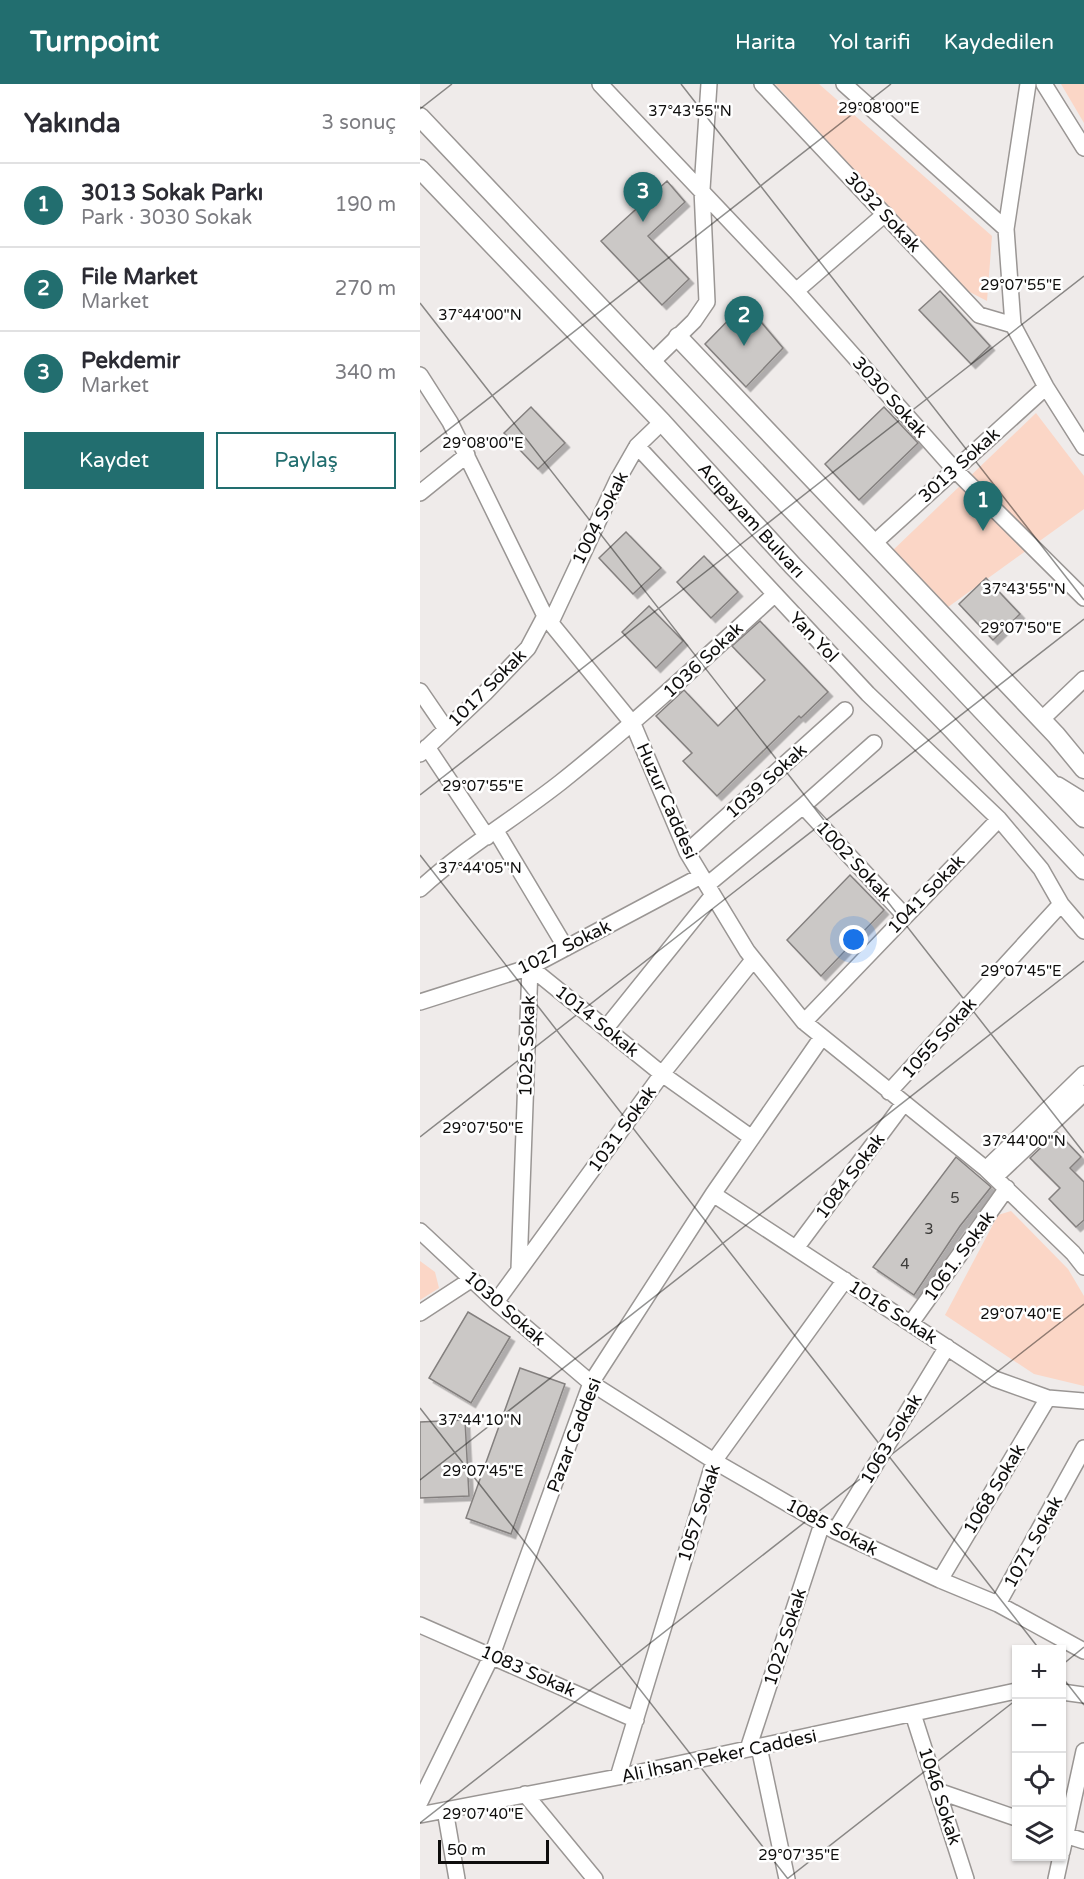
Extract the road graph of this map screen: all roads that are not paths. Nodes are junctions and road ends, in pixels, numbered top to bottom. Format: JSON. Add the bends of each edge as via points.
{"nodes":[{"id":1,"x":600,"y":84,"type":"edge"},
{"id":2,"x":709,"y":84,"type":"edge"},
{"id":3,"x":762,"y":84,"type":"edge"},
{"id":4,"x":844,"y":84,"type":"edge"},
{"id":5,"x":1028,"y":84,"type":"edge"},
{"id":6,"x":1044,"y":84,"type":"edge"},
{"id":7,"x":420,"y":117,"type":"edge"},
{"id":8,"x":1084,"y":148,"type":"edge"},
{"id":9,"x":420,"y":169,"type":"edge"},
{"id":10,"x":702,"y":189,"type":"junction"},
{"id":11,"x":885,"y":214,"type":"junction"},
{"id":12,"x":1006,"y":228,"type":"junction"},
{"id":13,"x":796,"y":291,"type":"junction"},
{"id":14,"x":1013,"y":326,"type":"junction"},
{"id":15,"x":678,"y":337,"type":"junction"},
{"id":16,"x":651,"y":363,"type":"junction"},
{"id":17,"x":420,"y":375,"type":"edge"},
{"id":18,"x":1046,"y":387,"type":"junction"},
{"id":19,"x":662,"y":422,"type":"junction"},
{"id":20,"x":637,"y":446,"type":"junction"},
{"id":21,"x":1084,"y":447,"type":"edge"},
{"id":22,"x":467,"y":455,"type":"junction"},
{"id":23,"x":954,"y":469,"type":"junction"},
{"id":24,"x":420,"y":494,"type":"edge"},
{"id":25,"x":873,"y":544,"type":"junction"},
{"id":26,"x":774,"y":595,"type":"junction"},
{"id":27,"x":1084,"y":598,"type":"edge"},
{"id":28,"x":548,"y":619,"type":"junction"},
{"id":29,"x":1084,"y":679,"type":"edge"},
{"id":30,"x":420,"y":691,"type":"edge"},
{"id":31,"x":845,"y":710,"type":"dead end"},
{"id":32,"x":1041,"y":720,"type":"junction"},
{"id":33,"x":633,"y":724,"type":"junction"},
{"id":34,"x":446,"y":729,"type":"junction"},
{"id":35,"x":874,"y":743,"type":"dead end"},
{"id":36,"x":423,"y":750,"type":"edge"},
{"id":37,"x":1084,"y":770,"type":"edge"},
{"id":38,"x":1042,"y":776,"type":"junction"},
{"id":39,"x":1084,"y":801,"type":"edge"},
{"id":40,"x":803,"y":806,"type":"junction"},
{"id":41,"x":1084,"y":818,"type":"edge"},
{"id":42,"x":999,"y":819,"type":"junction"},
{"id":43,"x":491,"y":834,"type":"junction"},
{"id":44,"x":687,"y":852,"type":"junction"},
{"id":45,"x":1084,"y":870,"type":"edge"},
{"id":46,"x":707,"y":885,"type":"junction"},
{"id":47,"x":420,"y":890,"type":"edge"},
{"id":48,"x":1060,"y":904,"type":"junction"},
{"id":49,"x":905,"y":916,"type":"junction"},
{"id":50,"x":1084,"y":932,"type":"edge"},
{"id":51,"x":566,"y":948,"type":"junction"},
{"id":52,"x":753,"y":960,"type":"junction"},
{"id":53,"x":530,"y":966,"type":"junction"},
{"id":54,"x":420,"y":1002,"type":"edge"},
{"id":55,"x":804,"y":1022,"type":"junction"},
{"id":56,"x":606,"y":1028,"type":"junction"},
{"id":57,"x":822,"y":1037,"type":"junction"},
{"id":58,"x":662,"y":1074,"type":"junction"},
{"id":59,"x":1084,"y":1074,"type":"edge"},
{"id":60,"x":889,"y":1092,"type":"junction"},
{"id":61,"x":1084,"y":1093,"type":"edge"},
{"id":62,"x":904,"y":1103,"type":"junction"},
{"id":63,"x":752,"y":1138,"type":"junction"},
{"id":64,"x":990,"y":1173,"type":"junction"},
{"id":65,"x":1007,"y":1188,"type":"junction"},
{"id":66,"x":713,"y":1194,"type":"junction"},
{"id":67,"x":420,"y":1231,"type":"edge"},
{"id":68,"x":796,"y":1248,"type":"junction"},
{"id":69,"x":1078,"y":1248,"type":"edge"},
{"id":70,"x":1084,"y":1267,"type":"edge"},
{"id":71,"x":519,"y":1270,"type":"junction"},
{"id":72,"x":472,"y":1279,"type":"junction"},
{"id":73,"x":845,"y":1280,"type":"junction"},
{"id":74,"x":496,"y":1302,"type":"junction"},
{"id":75,"x":420,"y":1313,"type":"edge"},
{"id":76,"x":911,"y":1323,"type":"junction"},
{"id":77,"x":947,"y":1347,"type":"junction"},
{"id":78,"x":591,"y":1383,"type":"junction"},
{"id":79,"x":1048,"y":1398,"type":"junction"},
{"id":80,"x":1084,"y":1401,"type":"edge"},
{"id":81,"x":1084,"y":1448,"type":"edge"},
{"id":82,"x":714,"y":1461,"type":"junction"},
{"id":83,"x":828,"y":1528,"type":"junction"},
{"id":84,"x":940,"y":1580,"type":"junction"},
{"id":85,"x":998,"y":1604,"type":"junction"},
{"id":86,"x":420,"y":1625,"type":"edge"},
{"id":87,"x":1084,"y":1651,"type":"edge"},
{"id":88,"x":492,"y":1655,"type":"junction"},
{"id":89,"x":1012,"y":1692,"type":"edge"},
{"id":90,"x":1066,"y":1693,"type":"edge"},
{"id":91,"x":1084,"y":1695,"type":"edge"},
{"id":92,"x":913,"y":1714,"type":"junction"},
{"id":93,"x":636,"y":1720,"type":"junction"},
{"id":94,"x":754,"y":1748,"type":"junction"},
{"id":95,"x":1084,"y":1750,"type":"edge"},
{"id":96,"x":618,"y":1777,"type":"junction"},
{"id":97,"x":938,"y":1791,"type":"junction"},
{"id":98,"x":525,"y":1794,"type":"junction"},
{"id":99,"x":420,"y":1802,"type":"edge"},
{"id":100,"x":445,"y":1809,"type":"junction"},
{"id":101,"x":420,"y":1815,"type":"edge"},
{"id":102,"x":1012,"y":1816,"type":"edge"},
{"id":103,"x":1066,"y":1822,"type":"edge"},
{"id":104,"x":1066,"y":1835,"type":"edge"},
{"id":105,"x":1084,"y":1841,"type":"edge"},
{"id":106,"x":1060,"y":1861,"type":"edge"},
{"id":107,"x":457,"y":1879,"type":"edge"},
{"id":108,"x":596,"y":1879,"type":"edge"},
{"id":109,"x":787,"y":1879,"type":"edge"},
{"id":110,"x":966,"y":1879,"type":"edge"},
{"id":111,"x":1056,"y":1879,"type":"edge"}],
"edges":[{"from":1,"to":10,"type":"street","name":"3030 Sokak"},
{"from":2,"to":10,"type":"street"},
{"from":3,"to":11,"type":"street","name":"3032 Sokak"},
{"from":4,"to":12,"type":"street"},
{"from":5,"to":12,"type":"street"},
{"from":6,"to":8,"type":"street"},
{"from":7,"to":16,"type":"main road","name":"Acıpayam Bulvarı"},
{"from":9,"to":19,"type":"main road","name":"Acıpayam Bulvarı"},
{"from":10,"to":13,"type":"street","name":"3030 Sokak"},
{"from":10,"to":15,"type":"street","via":[[707,302]]},
{"from":11,"to":13,"type":"street"},
{"from":11,"to":14,"type":"street","name":"3032 Sokak","via":[[979,315]]},
{"from":12,"to":14,"type":"street"},
{"from":13,"to":23,"type":"street","name":"3030 Sokak"},
{"from":14,"to":18,"type":"street"},
{"from":15,"to":16,"type":"street"},
{"from":15,"to":25,"type":"main road"},
{"from":16,"to":38,"type":"main road","name":"Acıpayam Bulvarı"},
{"from":17,"to":22,"type":"street","name":"Huzur Caddesi"},
{"from":18,"to":21,"type":"street"},
{"from":18,"to":23,"type":"street","name":"3013 Sokak"},
{"from":19,"to":20,"type":"street","name":"1004 Sokak"},
{"from":19,"to":45,"type":"main road","name":"Acıpayam Bulvarı","via":[[793,566]]},
{"from":20,"to":26,"type":"street","name":"Yan Yol"},
{"from":20,"to":28,"type":"street","name":"1004 Sokak"},
{"from":22,"to":24,"type":"street"},
{"from":22,"to":28,"type":"street","name":"Huzur Caddesi"},
{"from":23,"to":25,"type":"street","name":"3013 Sokak"},
{"from":23,"to":27,"type":"street","name":"3030 Sokak"},
{"from":25,"to":32,"type":"main road"},
{"from":26,"to":33,"type":"street","name":"1036 Sokak"},
{"from":26,"to":42,"type":"street","name":"Yan Yol","via":[[868,694]]},
{"from":28,"to":33,"type":"street","name":"Huzur Caddesi"},
{"from":28,"to":34,"type":"street","name":"1017 Sokak","via":[[528,648]]},
{"from":29,"to":32,"type":"street"},
{"from":30,"to":34,"type":"street"},
{"from":31,"to":44,"type":"street","name":"1039 Sokak"},
{"from":32,"to":37,"type":"main road"},
{"from":33,"to":43,"type":"street","name":"1036 Sokak"},
{"from":33,"to":44,"type":"street","name":"Huzur Caddesi"},
{"from":34,"to":36,"type":"street","name":"1017 Sokak"},
{"from":35,"to":40,"type":"street"},
{"from":36,"to":43,"type":"street"},
{"from":38,"to":39,"type":"street"},
{"from":38,"to":41,"type":"main road","name":"Acıpayam Bulvarı"},
{"from":40,"to":46,"type":"street"},
{"from":40,"to":49,"type":"street","name":"1002 Sokak"},
{"from":42,"to":48,"type":"street","name":"Yan Yol","via":[[1041,869]]},
{"from":42,"to":49,"type":"street","name":"1041 Sokak"},
{"from":43,"to":47,"type":"street","name":"1036 Sokak","via":[[452,859]]},
{"from":43,"to":51,"type":"street"},
{"from":44,"to":46,"type":"street","name":"Huzur Caddesi"},
{"from":46,"to":51,"type":"street","name":"1027 Sokak"},
{"from":46,"to":52,"type":"street","name":"Huzur Caddesi"},
{"from":46,"to":56,"type":"street"},
{"from":48,"to":50,"type":"street","name":"Yan Yol"},
{"from":48,"to":60,"type":"street","name":"1055 Sokak"},
{"from":49,"to":55,"type":"street","name":"1041 Sokak"},
{"from":51,"to":53,"type":"street","name":"1027 Sokak"},
{"from":52,"to":55,"type":"street","name":"Huzur Caddesi"},
{"from":52,"to":58,"type":"street","name":"1031 Sokak"},
{"from":53,"to":54,"type":"street","name":"1027 Sokak"},
{"from":53,"to":56,"type":"street","name":"1014 Sokak"},
{"from":53,"to":71,"type":"street","name":"1025 Sokak"},
{"from":55,"to":57,"type":"street","name":"Huzur Caddesi"},
{"from":56,"to":58,"type":"street","name":"1014 Sokak"},
{"from":57,"to":60,"type":"street","name":"Huzur Caddesi"},
{"from":57,"to":63,"type":"street","name":"Pazar Caddesi"},
{"from":58,"to":63,"type":"street","name":"1014 Sokak"},
{"from":58,"to":71,"type":"street","name":"1031 Sokak"},
{"from":59,"to":64,"type":"street"},
{"from":60,"to":62,"type":"street","name":"Huzur Caddesi"},
{"from":61,"to":64,"type":"street"},
{"from":62,"to":64,"type":"street","name":"Huzur Caddesi"},
{"from":62,"to":68,"type":"street","name":"1084 Sokak"},
{"from":63,"to":66,"type":"street","name":"Pazar Caddesi"},
{"from":64,"to":65,"type":"street","name":"Huzur Caddesi"},
{"from":65,"to":69,"type":"street"},
{"from":65,"to":76,"type":"street","name":"1061. Sokak"},
{"from":66,"to":68,"type":"street","name":"1016 Sokak"},
{"from":66,"to":78,"type":"street","name":"Pazar Caddesi"},
{"from":67,"to":72,"type":"street","name":"1030 Sokak"},
{"from":68,"to":73,"type":"street","name":"1016 Sokak"},
{"from":69,"to":70,"type":"street"},
{"from":71,"to":74,"type":"street","name":"1031 Sokak"},
{"from":72,"to":74,"type":"street","name":"1030 Sokak"},
{"from":72,"to":75,"type":"street"},
{"from":73,"to":76,"type":"street","name":"1016 Sokak"},
{"from":73,"to":82,"type":"street","name":"1057 Sokak"},
{"from":74,"to":78,"type":"street","name":"1030 Sokak"},
{"from":76,"to":77,"type":"street","name":"1016 Sokak"},
{"from":77,"to":79,"type":"street","name":"1016 Sokak","via":[[995,1379]]},
{"from":77,"to":83,"type":"street","name":"1063 Sokak"},
{"from":78,"to":82,"type":"street","name":"1085 Sokak"},
{"from":78,"to":88,"type":"street","name":"Pazar Caddesi"},
{"from":79,"to":80,"type":"street","name":"1016 Sokak"},
{"from":79,"to":84,"type":"street","name":"1068 Sokak"},
{"from":81,"to":85,"type":"street","name":"1071 Sokak"},
{"from":82,"to":83,"type":"street","name":"1085 Sokak"},
{"from":82,"to":93,"type":"street","name":"1057 Sokak"},
{"from":83,"to":84,"type":"street","name":"1085 Sokak"},
{"from":83,"to":94,"type":"street","name":"1022 Sokak"},
{"from":84,"to":85,"type":"street","name":"1085 Sokak"},
{"from":85,"to":87,"type":"street","name":"1085 Sokak"},
{"from":86,"to":88,"type":"street","name":"1083 Sokak"},
{"from":88,"to":93,"type":"street","name":"1083 Sokak"},
{"from":88,"to":99,"type":"street","name":"Pazar Caddesi"},
{"from":89,"to":92,"type":"street","name":"Ali İhsan Peker Caddesi"},
{"from":90,"to":91,"type":"street"},
{"from":92,"to":94,"type":"street","name":"Ali İhsan Peker Caddesi"},
{"from":92,"to":97,"type":"street","name":"1046 Sokak"},
{"from":93,"to":96,"type":"street","name":"1057 Sokak"},
{"from":94,"to":96,"type":"street","name":"Ali İhsan Peker Caddesi"},
{"from":94,"to":109,"type":"street"},
{"from":95,"to":103,"type":"street"},
{"from":96,"to":98,"type":"street","name":"Ali İhsan Peker Caddesi"},
{"from":97,"to":102,"type":"street"},
{"from":97,"to":110,"type":"street","name":"1046 Sokak"},
{"from":98,"to":100,"type":"street","name":"Ali İhsan Peker Caddesi"},
{"from":98,"to":108,"type":"street"},
{"from":100,"to":101,"type":"street","name":"Ali İhsan Peker Caddesi"},
{"from":100,"to":107,"type":"street"},
{"from":104,"to":105,"type":"street"},
{"from":106,"to":111,"type":"street"}]}
